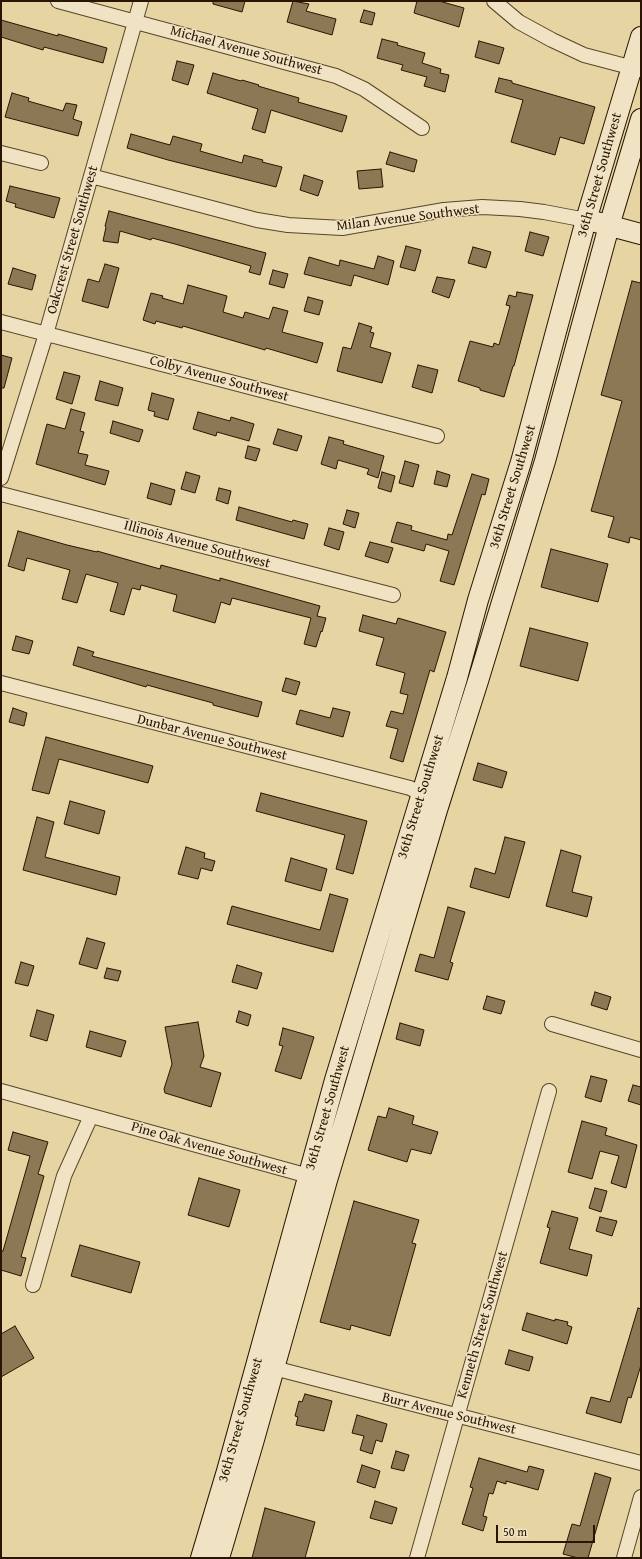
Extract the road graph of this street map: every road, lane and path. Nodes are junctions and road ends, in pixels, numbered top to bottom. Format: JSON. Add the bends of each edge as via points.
{"nodes":[{"id":1,"x":58,"y":1,"type":"edge"},
{"id":2,"x":141,"y":1,"type":"edge"},
{"id":3,"x":494,"y":2,"type":"edge"},
{"id":4,"x":135,"y":22,"type":"junction"},
{"id":5,"x":641,"y":37,"type":"edge"},
{"id":6,"x":636,"y":69,"type":"edge"},
{"id":7,"x":641,"y":119,"type":"edge"},
{"id":8,"x":422,"y":128,"type":"dead end"},
{"id":9,"x":1,"y":153,"type":"edge"},
{"id":10,"x":41,"y":163,"type":"dead end"},
{"id":11,"x":91,"y":176,"type":"junction"},
{"id":12,"x":586,"y":220,"type":"junction"},
{"id":13,"x":609,"y":226,"type":"junction"},
{"id":14,"x":641,"y":234,"type":"edge"},
{"id":15,"x":1,"y":322,"type":"edge"},
{"id":16,"x":46,"y":334,"type":"junction"},
{"id":17,"x":437,"y":436,"type":"dead end"},
{"id":18,"x":1,"y":478,"type":"edge"},
{"id":19,"x":1,"y":494,"type":"edge"},
{"id":20,"x":393,"y":596,"type":"dead end"},
{"id":21,"x":1,"y":683,"type":"edge"},
{"id":22,"x":422,"y":794,"type":"junction"},
{"id":23,"x":552,"y":1024,"type":"dead end"},
{"id":24,"x":641,"y":1050,"type":"edge"},
{"id":25,"x":1,"y":1091,"type":"edge"},
{"id":26,"x":548,"y":1091,"type":"dead end"},
{"id":27,"x":91,"y":1116,"type":"junction"},
{"id":28,"x":317,"y":1178,"type":"junction"},
{"id":29,"x":33,"y":1285,"type":"dead end"},
{"id":30,"x":266,"y":1366,"type":"junction"},
{"id":31,"x":458,"y":1416,"type":"junction"},
{"id":32,"x":641,"y":1463,"type":"edge"},
{"id":33,"x":641,"y":1496,"type":"edge"},
{"id":34,"x":201,"y":1558,"type":"edge"},
{"id":35,"x":219,"y":1558,"type":"edge"},
{"id":36,"x":417,"y":1558,"type":"edge"},
{"id":37,"x":624,"y":1558,"type":"edge"}],
"edges":[{"from":1,"to":4,"type":"street","name":"Michael Avenue Southwest"},
{"from":2,"to":4,"type":"street","name":"Oakcrest Street Southwest"},
{"from":3,"to":6,"type":"street","via":[[519,22],[552,40],[584,55]]},
{"from":4,"to":8,"type":"street","name":"Michael Avenue Southwest","via":[[336,76],[364,89]]},
{"from":4,"to":11,"type":"street","name":"Oakcrest Street Southwest"},
{"from":5,"to":6,"type":"street","name":"36th Street Southwest"},
{"from":6,"to":12,"type":"street","name":"36th Street Southwest"},
{"from":7,"to":13,"type":"street","name":"36th Street Southwest"},
{"from":9,"to":10,"type":"street"},
{"from":11,"to":12,"type":"street","name":"Milan Avenue Southwest","via":[[257,220],[288,225],[342,228],[444,210],[482,207],[528,210]]},
{"from":11,"to":16,"type":"street","name":"Oakcrest Street Southwest"},
{"from":12,"to":13,"type":"street"},
{"from":12,"to":22,"type":"street","name":"36th Street Southwest","via":[[521,462]]},
{"from":13,"to":14,"type":"street"},
{"from":13,"to":28,"type":"street","name":"36th Street Southwest","via":[[545,461],[437,810],[357,1083]]},
{"from":15,"to":16,"type":"street","name":"Colby Avenue Southwest"},
{"from":16,"to":17,"type":"street","name":"Colby Avenue Southwest"},
{"from":16,"to":18,"type":"street","name":"Oakcrest Street Southwest"},
{"from":19,"to":20,"type":"street","name":"Illinois Avenue Southwest"},
{"from":21,"to":22,"type":"street","name":"Dunbar Avenue Southwest","via":[[410,788]]},
{"from":22,"to":28,"type":"street","name":"36th Street Southwest","via":[[335,1080]]},
{"from":23,"to":24,"type":"street"},
{"from":25,"to":27,"type":"street","name":"Pine Oak Avenue Southwest"},
{"from":26,"to":31,"type":"street","name":"Kenneth Street Southwest"},
{"from":27,"to":28,"type":"street","name":"Pine Oak Avenue Southwest"},
{"from":27,"to":29,"type":"street","via":[[64,1176]]},
{"from":28,"to":30,"type":"street","name":"36th Street Southwest"},
{"from":30,"to":31,"type":"street","name":"Burr Avenue Southwest"},
{"from":30,"to":34,"type":"street","name":"36th Street Southwest"},
{"from":30,"to":35,"type":"street","name":"36th Street Southwest"},
{"from":31,"to":32,"type":"street","name":"Burr Avenue Southwest"},
{"from":31,"to":36,"type":"street","name":"Kenneth Street Southwest"},
{"from":33,"to":37,"type":"street"}]}
